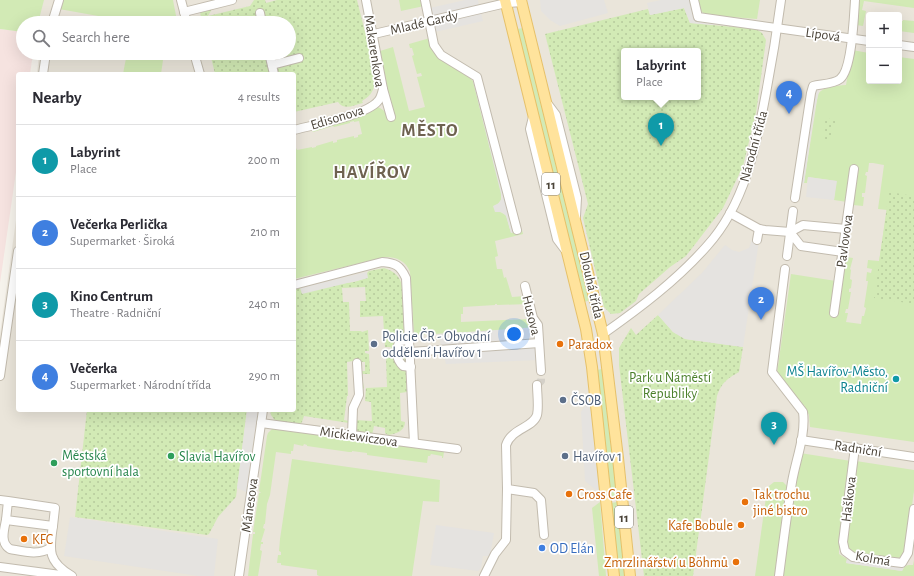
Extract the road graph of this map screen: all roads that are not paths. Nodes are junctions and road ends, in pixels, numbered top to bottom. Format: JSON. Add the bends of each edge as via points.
{"nodes":[{"id":1,"x":59,"y":0,"type":"edge"},
{"id":2,"x":181,"y":0,"type":"edge"},
{"id":3,"x":232,"y":0,"type":"edge"},
{"id":4,"x":366,"y":0,"type":"edge"},
{"id":5,"x":425,"y":0,"type":"edge"},
{"id":6,"x":694,"y":0,"type":"edge"},
{"id":7,"x":781,"y":0,"type":"edge"},
{"id":8,"x":855,"y":0,"type":"edge"},
{"id":9,"x":522,"y":1,"type":"edge"},
{"id":10,"x":506,"y":2,"type":"edge"},
{"id":11,"x":184,"y":12,"type":"junction"},
{"id":12,"x":260,"y":13,"type":"dead end"},
{"id":13,"x":54,"y":16,"type":"edge"},
{"id":14,"x":185,"y":16,"type":"edge"},
{"id":15,"x":261,"y":16,"type":"edge"},
{"id":16,"x":428,"y":21,"type":"junction"},
{"id":17,"x":777,"y":28,"type":"junction"},
{"id":18,"x":374,"y":34,"type":"junction"},
{"id":19,"x":852,"y":39,"type":"junction"},
{"id":20,"x":866,"y":41,"type":"edge"},
{"id":21,"x":902,"y":45,"type":"edge"},
{"id":22,"x":914,"y":47,"type":"edge"},
{"id":23,"x":300,"y":58,"type":"dead end"},
{"id":24,"x":296,"y":59,"type":"edge"},
{"id":25,"x":45,"y":60,"type":"edge"},
{"id":26,"x":196,"y":60,"type":"edge"},
{"id":27,"x":271,"y":60,"type":"edge"},
{"id":28,"x":292,"y":60,"type":"edge"},
{"id":29,"x":272,"y":65,"type":"junction"},
{"id":30,"x":43,"y":72,"type":"edge"},
{"id":31,"x":199,"y":72,"type":"edge"},
{"id":32,"x":274,"y":72,"type":"edge"},
{"id":33,"x":384,"y":89,"type":"junction"},
{"id":34,"x":378,"y":101,"type":"joint"},
{"id":35,"x":391,"y":118,"type":"dead end"},
{"id":36,"x":296,"y":129,"type":"edge"},
{"id":37,"x":854,"y":169,"type":"dead end"},
{"id":38,"x":795,"y":198,"type":"dead end"},
{"id":39,"x":793,"y":211,"type":"dead end"},
{"id":40,"x":730,"y":213,"type":"junction"},
{"id":41,"x":759,"y":229,"type":"junction"},
{"id":42,"x":846,"y":229,"type":"junction"},
{"id":43,"x":517,"y":230,"type":"dead end"},
{"id":44,"x":790,"y":232,"type":"junction"},
{"id":45,"x":757,"y":240,"type":"dead end"},
{"id":46,"x":843,"y":252,"type":"junction"},
{"id":47,"x":787,"y":256,"type":"dead end"},
{"id":48,"x":16,"y":266,"type":"edge"},
{"id":49,"x":785,"y":269,"type":"dead end"},
{"id":50,"x":296,"y":284,"type":"edge"},
{"id":51,"x":525,"y":286,"type":"dead end"},
{"id":52,"x":834,"y":313,"type":"dead end"},
{"id":53,"x":603,"y":334,"type":"junction"},
{"id":54,"x":409,"y":340,"type":"junction"},
{"id":55,"x":539,"y":343,"type":"junction"},
{"id":56,"x":410,"y":352,"type":"junction"},
{"id":57,"x":590,"y":352,"type":"junction"},
{"id":58,"x":357,"y":363,"type":"dead end"},
{"id":59,"x":411,"y":367,"type":"junction"},
{"id":60,"x":541,"y":371,"type":"tunnel mouth"},
{"id":61,"x":0,"y":376,"type":"edge"},
{"id":62,"x":537,"y":385,"type":"tunnel mouth"},
{"id":63,"x":263,"y":412,"type":"edge"},
{"id":64,"x":261,"y":423,"type":"junction"},
{"id":65,"x":352,"y":435,"type":"junction"},
{"id":66,"x":801,"y":440,"type":"junction"},
{"id":67,"x":414,"y":443,"type":"junction"},
{"id":68,"x":855,"y":447,"type":"junction"},
{"id":69,"x":457,"y":449,"type":"dead end"},
{"id":70,"x":914,"y":457,"type":"edge"},
{"id":71,"x":507,"y":489,"type":"junction"},
{"id":72,"x":4,"y":501,"type":"edge"},
{"id":73,"x":914,"y":509,"type":"edge"},
{"id":74,"x":6,"y":520,"type":"junction"},
{"id":75,"x":53,"y":526,"type":"junction"},
{"id":76,"x":544,"y":536,"type":"dead end"},
{"id":77,"x":50,"y":548,"type":"junction"},
{"id":78,"x":845,"y":551,"type":"joint"},
{"id":79,"x":0,"y":567,"type":"edge"},
{"id":80,"x":68,"y":576,"type":"edge"},
{"id":81,"x":73,"y":576,"type":"edge"},
{"id":82,"x":239,"y":576,"type":"edge"},
{"id":83,"x":484,"y":576,"type":"edge"},
{"id":84,"x":614,"y":576,"type":"edge"},
{"id":85,"x":630,"y":576,"type":"edge"},
{"id":86,"x":778,"y":576,"type":"edge"}],
"edges":[{"from":1,"to":13,"type":"street"},
{"from":2,"to":11,"type":"street"},
{"from":3,"to":11,"type":"street"},
{"from":4,"to":18,"type":"street","name":"Makarenkova"},
{"from":5,"to":16,"type":"street"},
{"from":6,"to":17,"type":"street","name":"Lípová","via":[[698,17]]},
{"from":7,"to":17,"type":"street","name":"Národní třída"},
{"from":8,"to":19,"type":"street"},
{"from":9,"to":10,"type":"street","name":"Mladé Gardy"},
{"from":9,"to":53,"type":"main road","name":"Dlouhá třída","number":"11"},
{"from":10,"to":16,"type":"street","name":"Mladé Gardy"},
{"from":10,"to":57,"type":"main road","name":"Dlouhá třída","number":"11","via":[[583,313]]},
{"from":11,"to":14,"type":"street"},
{"from":12,"to":15,"type":"street"},
{"from":16,"to":18,"type":"street","name":"Mladé Gardy"},
{"from":16,"to":43,"type":"street","via":[[434,45],[441,55],[477,77]]},
{"from":17,"to":19,"type":"street","name":"Lípová"},
{"from":17,"to":40,"type":"street","name":"Národní třída","via":[[759,134],[750,168]]},
{"from":18,"to":33,"type":"street","name":"Makarenkova"},
{"from":19,"to":20,"type":"street","name":"Lípová"},
{"from":19,"to":38,"type":"street","via":[[846,72],[842,78],[813,86]]},
{"from":21,"to":22,"type":"street"},
{"from":23,"to":24,"type":"street"},
{"from":25,"to":30,"type":"street"},
{"from":26,"to":31,"type":"street"},
{"from":27,"to":29,"type":"street"},
{"from":28,"to":29,"type":"street"},
{"from":29,"to":32,"type":"street"},
{"from":33,"to":34,"type":"street","name":"Makarenkova"},
{"from":33,"to":35,"type":"street"},
{"from":34,"to":36,"type":"street","name":"Edisonova","via":[[352,114]]},
{"from":37,"to":42,"type":"street","name":"Pavlovova"},
{"from":39,"to":44,"type":"street"},
{"from":40,"to":41,"type":"street"},
{"from":40,"to":53,"type":"street","name":"Národní třída","via":[[708,246],[678,276]]},
{"from":41,"to":44,"type":"street"},
{"from":41,"to":45,"type":"street"},
{"from":42,"to":44,"type":"street","via":[[803,225]]},
{"from":42,"to":46,"type":"street","name":"Pavlovova"},
{"from":44,"to":46,"type":"street","via":[[801,246]]},
{"from":44,"to":47,"type":"street"},
{"from":46,"to":52,"type":"street","name":"Pavlovova"},
{"from":48,"to":61,"type":"street"},
{"from":49,"to":66,"type":"street","via":[[772,372],[803,412]]},
{"from":50,"to":54,"type":"street","via":[[382,262],[393,263],[402,270],[406,278]]},
{"from":51,"to":55,"type":"street","name":"Husova","via":[[533,318],[538,325]]},
{"from":53,"to":57,"type":"main road","name":"Národní třída"},
{"from":53,"to":85,"type":"main road","name":"Dlouhá třída","number":"11"},
{"from":54,"to":56,"type":"street"},
{"from":54,"to":59,"type":"street","via":[[400,341],[397,346],[398,360],[403,366]]},
{"from":55,"to":56,"type":"street","name":"Husova"},
{"from":55,"to":60,"type":"street","name":"Husova"},
{"from":56,"to":59,"type":"street"},
{"from":57,"to":84,"type":"main road","number":"11"},
{"from":58,"to":65,"type":"street","via":[[359,395],[353,408]]},
{"from":59,"to":67,"type":"street"},
{"from":62,"to":71,"type":"street","via":[[537,415],[530,424],[508,439],[506,445]]},
{"from":63,"to":64,"type":"street","name":"Mánesova"},
{"from":64,"to":65,"type":"street","name":"Mickiewiczova"},
{"from":64,"to":82,"type":"street","name":"Mánesova"},
{"from":65,"to":67,"type":"street","name":"Mickiewiczova"},
{"from":66,"to":68,"type":"street","name":"Radniční"},
{"from":66,"to":86,"type":"street","via":[[792,481]]},
{"from":67,"to":69,"type":"street","name":"Mickiewiczova"},
{"from":68,"to":70,"type":"street","name":"Radniční"},
{"from":68,"to":78,"type":"street","name":"Haškova","via":[[843,542]]},
{"from":71,"to":76,"type":"street","via":[[534,493],[541,500]]},
{"from":71,"to":83,"type":"street","via":[[506,540]]},
{"from":72,"to":74,"type":"street"},
{"from":72,"to":75,"type":"street","via":[[55,508]]},
{"from":73,"to":78,"type":"street","name":"Kolmá","via":[[908,553],[902,563],[853,557]]},
{"from":74,"to":75,"type":"street"},
{"from":74,"to":77,"type":"street","via":[[3,540],[10,549],[38,552]]},
{"from":75,"to":77,"type":"street"},
{"from":77,"to":81,"type":"street","via":[[56,562]]},
{"from":79,"to":80,"type":"street"}]}
